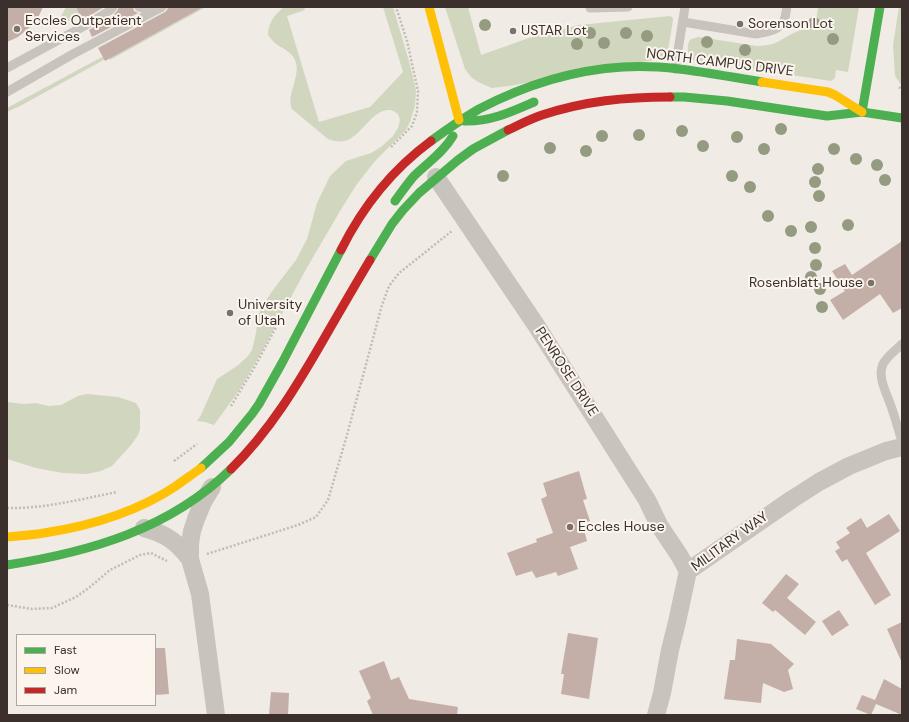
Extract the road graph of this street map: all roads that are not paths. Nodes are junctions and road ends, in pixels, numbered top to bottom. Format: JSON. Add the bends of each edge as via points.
{"nodes":[{"id":1,"x":113,"y":7,"type":"edge"},
{"id":2,"x":139,"y":7,"type":"edge"},
{"id":3,"x":161,"y":7,"type":"edge"},
{"id":4,"x":429,"y":7,"type":"edge"},
{"id":5,"x":628,"y":7,"type":"edge"},
{"id":6,"x":685,"y":7,"type":"edge"},
{"id":7,"x":786,"y":7,"type":"edge"},
{"id":8,"x":880,"y":7,"type":"edge"},
{"id":9,"x":590,"y":8,"type":"edge"},
{"id":10,"x":683,"y":22,"type":"junction"},
{"id":11,"x":7,"y":68,"type":"edge"},
{"id":12,"x":675,"y":69,"type":"junction"},
{"id":13,"x":7,"y":92,"type":"edge"},
{"id":14,"x":576,"y":97,"type":"dead end"},
{"id":15,"x":544,"y":99,"type":"dead end"},
{"id":16,"x":598,"y":101,"type":"junction"},
{"id":17,"x":862,"y":112,"type":"junction"},
{"id":18,"x":902,"y":118,"type":"edge"},
{"id":19,"x":459,"y":120,"type":"junction"},
{"id":20,"x":436,"y":177,"type":"junction"},
{"id":21,"x":382,"y":239,"type":"junction"},
{"id":22,"x":902,"y":344,"type":"edge"},
{"id":23,"x":902,"y":441,"type":"edge"},
{"id":24,"x":902,"y":447,"type":"edge"},
{"id":25,"x":212,"y":487,"type":"junction"},
{"id":26,"x":144,"y":528,"type":"junction"},
{"id":27,"x":7,"y":537,"type":"edge"},
{"id":28,"x":190,"y":559,"type":"junction"},
{"id":29,"x":7,"y":565,"type":"edge"},
{"id":30,"x":688,"y":571,"type":"junction"},
{"id":31,"x":216,"y":715,"type":"edge"},
{"id":32,"x":656,"y":715,"type":"edge"}],
"edges":[{"from":1,"to":11,"type":"lane"},
{"from":2,"to":3,"type":"lane"},
{"from":3,"to":13,"type":"lane"},
{"from":4,"to":19,"type":"main road"},
{"from":5,"to":9,"type":"lane"},
{"from":6,"to":10,"type":"lane"},
{"from":7,"to":10,"type":"lane","via":[[784,20],[779,28],[756,34]]},
{"from":8,"to":17,"type":"main road"},
{"from":10,"to":12,"type":"lane"},
{"from":12,"to":17,"type":"main road","name":"NORTH CAMPUS DRIVE","via":[[831,92]]},
{"from":12,"to":19,"type":"main road","name":"NORTH CAMPUS DRIVE","via":[[622,67],[563,76],[515,92]]},
{"from":14,"to":16,"type":"main road"},
{"from":15,"to":19,"type":"main road","via":[[487,120]]},
{"from":16,"to":17,"type":"main road","name":"NORTH CAMPUS DRIVE","via":[[684,97],[827,116]]},
{"from":16,"to":20,"type":"main road","name":"NORTH CAMPUS DRIVE","via":[[553,112],[511,128],[473,150]]},
{"from":17,"to":18,"type":"main road","name":"NORTH CAMPUS DRIVE"},
{"from":19,"to":21,"type":"main road","via":[[445,148],[403,189],[391,210]]},
{"from":19,"to":27,"type":"main road","name":"NORTH CAMPUS DRIVE","via":[[417,152],[372,200],[347,238],[267,391],[237,432],[206,464],[167,492],[123,513],[76,528]]},
{"from":20,"to":21,"type":"main road","name":"NORTH CAMPUS DRIVE","via":[[403,210]]},
{"from":20,"to":30,"type":"street","name":"PENROSE DRIVE","via":[[536,325],[647,500],[659,525]]},
{"from":21,"to":25,"type":"main road","name":"NORTH CAMPUS DRIVE","via":[[287,401],[242,459]]},
{"from":22,"to":23,"type":"lane","via":[[883,364],[881,372]]},
{"from":24,"to":30,"type":"street","name":"MILITARY WAY","via":[[849,466],[819,482]]},
{"from":25,"to":26,"type":"main road","name":"NORTH CAMPUS DRIVE","via":[[191,502]]},
{"from":25,"to":28,"type":"street","via":[[192,531]]},
{"from":26,"to":28,"type":"street","via":[[169,538]]},
{"from":26,"to":29,"type":"main road","name":"NORTH CAMPUS DRIVE","via":[[65,554]]},
{"from":28,"to":31,"type":"street","via":[[200,594]]},
{"from":30,"to":32,"type":"street","name":"MILITARY WAY"}]}
